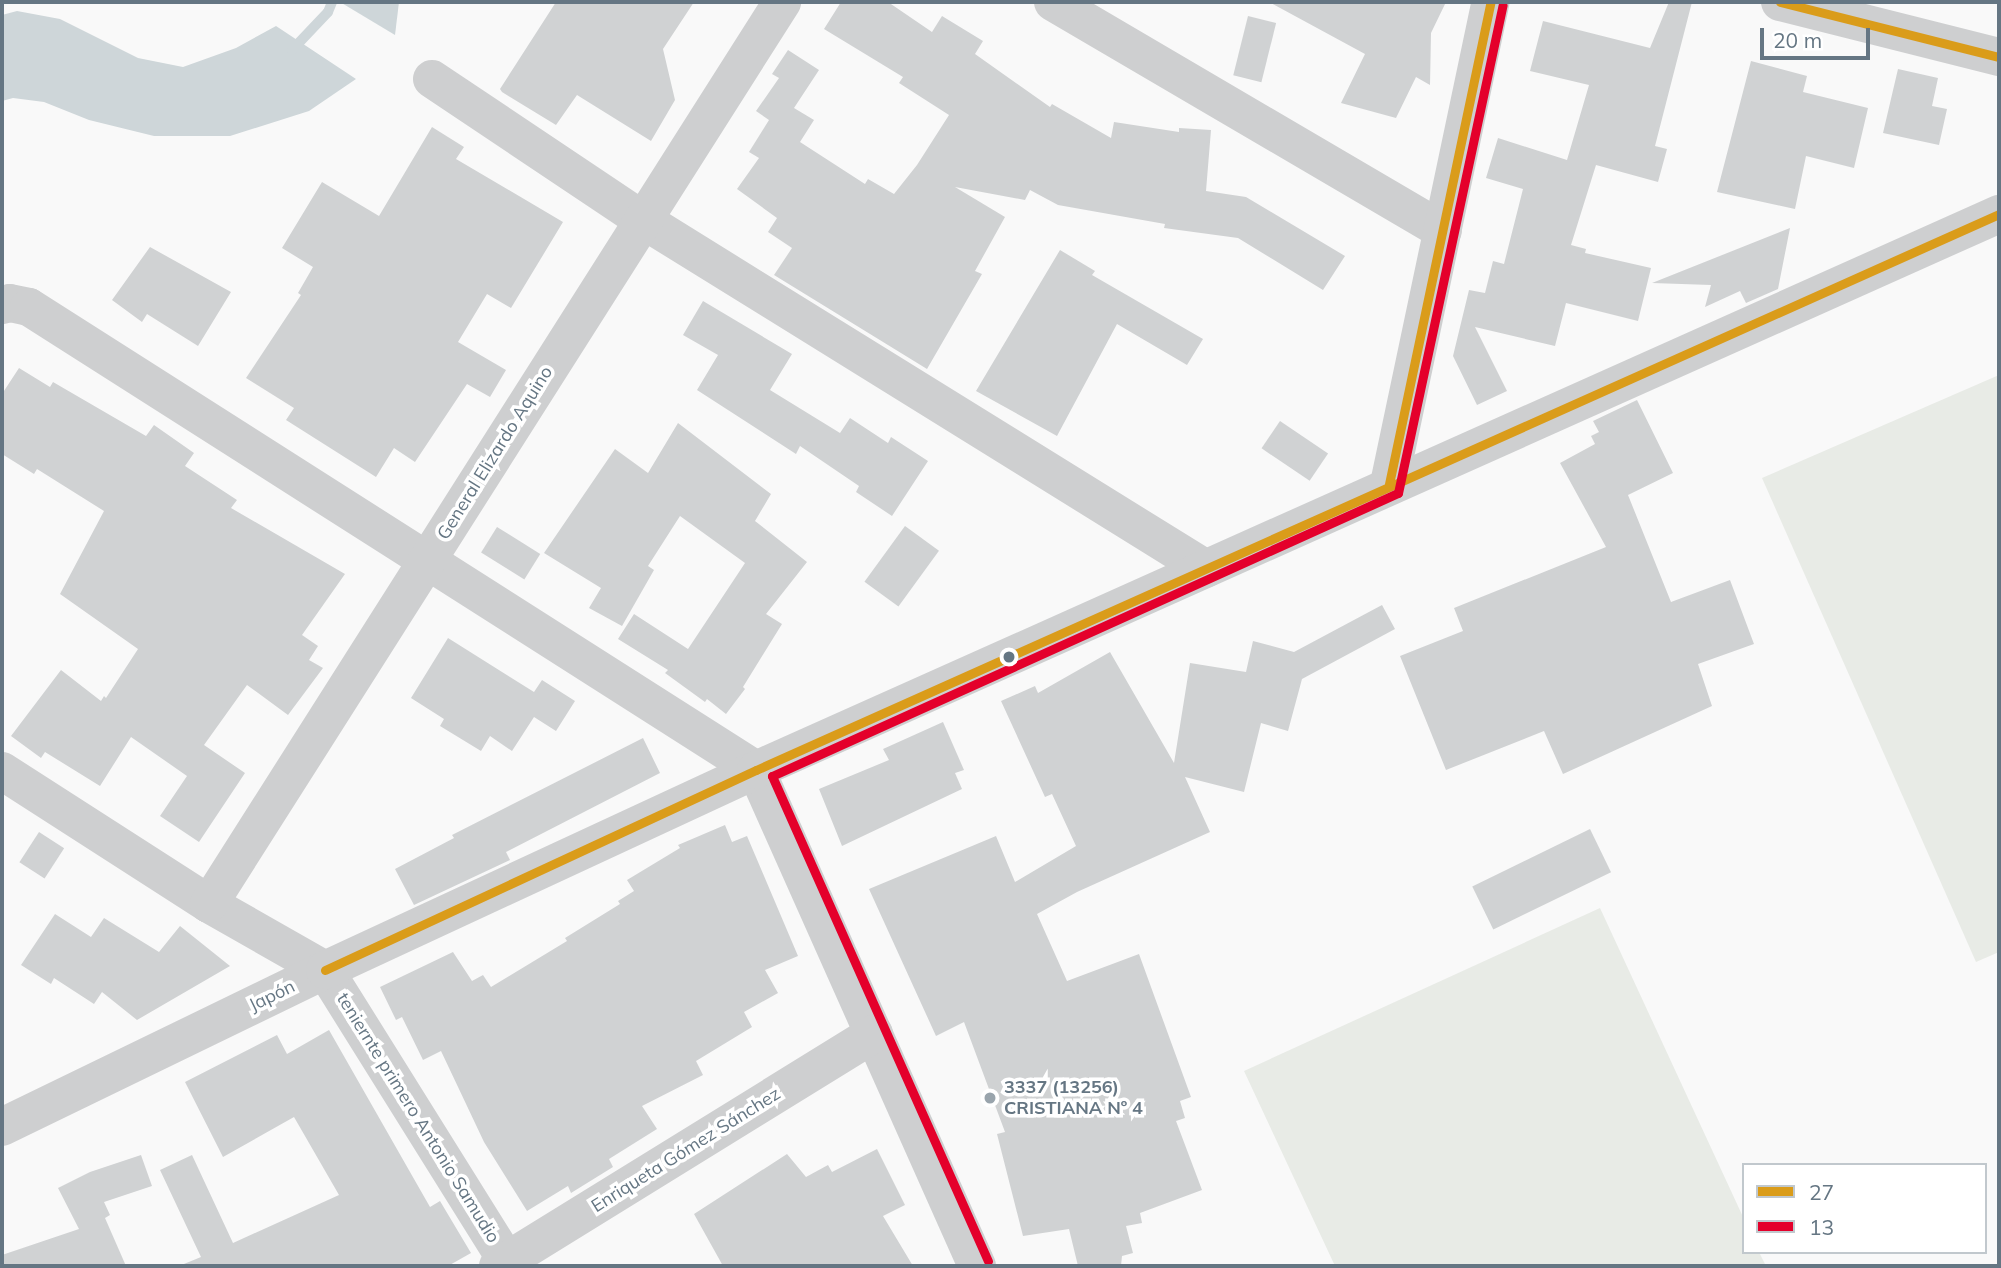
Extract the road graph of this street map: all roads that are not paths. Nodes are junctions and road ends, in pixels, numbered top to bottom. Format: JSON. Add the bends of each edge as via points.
{"nodes":[{"id":1,"x":782,"y":2,"type":"edge"},
{"id":2,"x":1053,"y":2,"type":"edge"},
{"id":3,"x":1491,"y":2,"type":"edge"},
{"id":4,"x":1780,"y":2,"type":"edge"},
{"id":5,"x":1999,"y":57,"type":"edge"},
{"id":6,"x":432,"y":79,"type":"dead end"},
{"id":7,"x":1999,"y":214,"type":"edge"},
{"id":8,"x":643,"y":220,"type":"junction"},
{"id":9,"x":1443,"y":231,"type":"junction"},
{"id":10,"x":2,"y":305,"type":"edge"},
{"id":11,"x":1389,"y":484,"type":"junction"},
{"id":12,"x":426,"y":562,"type":"junction"},
{"id":13,"x":1206,"y":569,"type":"junction"},
{"id":14,"x":755,"y":770,"type":"junction"},
{"id":15,"x":2,"y":771,"type":"edge"},
{"id":16,"x":209,"y":904,"type":"junction"},
{"id":17,"x":325,"y":970,"type":"junction"},
{"id":18,"x":874,"y":1034,"type":"junction"},
{"id":19,"x":2,"y":1128,"type":"edge"},
{"id":20,"x":505,"y":1264,"type":"edge"},
{"id":21,"x":977,"y":1266,"type":"edge"}],
"edges":[{"from":1,"to":8,"type":"street","name":"General Elizardo Aquino"},
{"from":2,"to":9,"type":"street"},
{"from":3,"to":9,"type":"street"},
{"from":4,"to":5,"type":"street"},
{"from":6,"to":8,"type":"street"},
{"from":7,"to":11,"type":"street","name":"Japón"},
{"from":8,"to":12,"type":"street","name":"General Elizardo Aquino"},
{"from":8,"to":13,"type":"street"},
{"from":9,"to":11,"type":"street"},
{"from":10,"to":12,"type":"street","via":[[29,307]]},
{"from":11,"to":13,"type":"street","name":"Japón"},
{"from":12,"to":14,"type":"street"},
{"from":12,"to":16,"type":"street","name":"General Elizardo Aquino"},
{"from":13,"to":14,"type":"street","name":"Japón"},
{"from":14,"to":17,"type":"street","name":"Japón"},
{"from":14,"to":18,"type":"street"},
{"from":15,"to":16,"type":"street"},
{"from":16,"to":17,"type":"street"},
{"from":17,"to":19,"type":"street","name":"Japón"},
{"from":17,"to":20,"type":"street","name":"teniernte primero Antonio Samudio"},
{"from":18,"to":20,"type":"street","name":"Enriqueta Gómez Sánchez"},
{"from":18,"to":21,"type":"street"}]}
